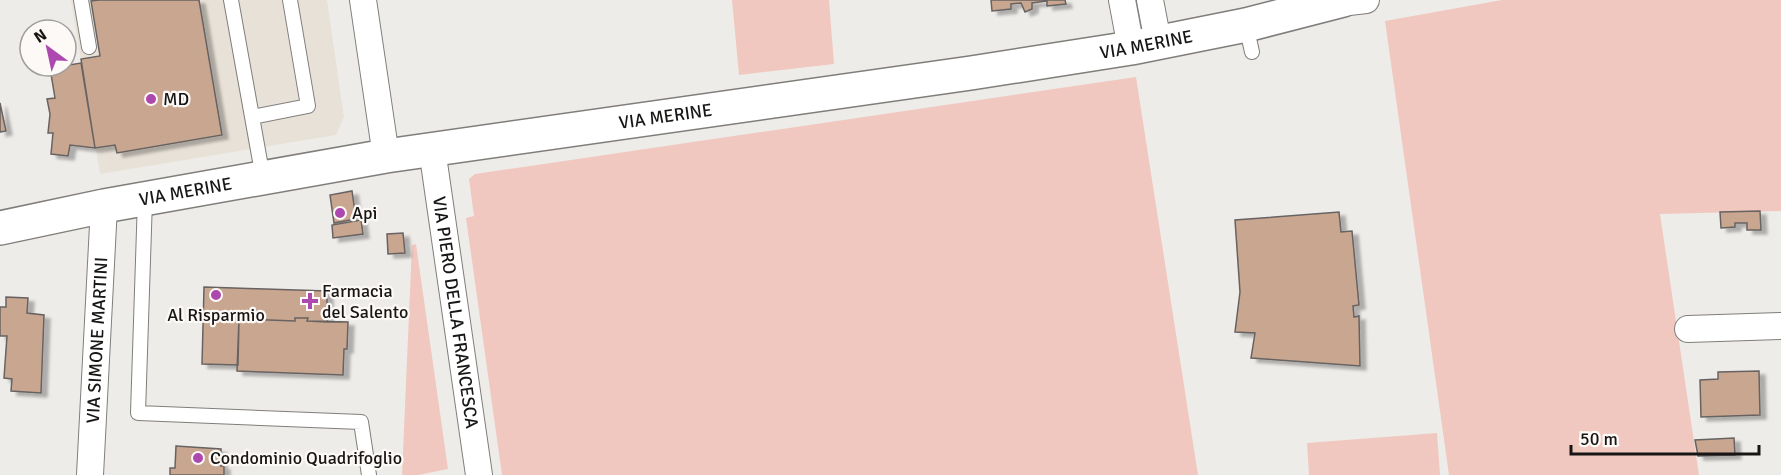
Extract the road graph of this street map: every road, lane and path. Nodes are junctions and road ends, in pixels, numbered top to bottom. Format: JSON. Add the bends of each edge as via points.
{"nodes":[{"id":1,"x":81,"y":0,"type":"edge"},
{"id":2,"x":231,"y":0,"type":"edge"},
{"id":3,"x":290,"y":0,"type":"edge"},
{"id":4,"x":363,"y":0,"type":"edge"},
{"id":5,"x":1122,"y":0,"type":"edge"},
{"id":6,"x":1150,"y":0,"type":"edge"},
{"id":7,"x":1366,"y":0,"type":"edge"},
{"id":8,"x":1337,"y":2,"type":"edge"},
{"id":9,"x":1144,"y":45,"type":"junction"},
{"id":10,"x":89,"y":47,"type":"dead end"},
{"id":11,"x":252,"y":117,"type":"junction"},
{"id":12,"x":432,"y":149,"type":"junction"},
{"id":13,"x":386,"y":156,"type":"junction"},
{"id":14,"x":263,"y":178,"type":"junction"},
{"id":15,"x":145,"y":199,"type":"junction"},
{"id":16,"x":104,"y":206,"type":"junction"},
{"id":17,"x":0,"y":228,"type":"edge"},
{"id":18,"x":1781,"y":326,"type":"edge"},
{"id":19,"x":1688,"y":329,"type":"dead end"},
{"id":20,"x":90,"y":475,"type":"edge"},
{"id":21,"x":369,"y":475,"type":"edge"},
{"id":22,"x":478,"y":475,"type":"edge"}],
"edges":[{"from":1,"to":10,"type":"lane"},
{"from":2,"to":11,"type":"lane"},
{"from":3,"to":11,"type":"lane","via":[[308,106]]},
{"from":4,"to":13,"type":"street"},
{"from":5,"to":9,"type":"street"},
{"from":6,"to":9,"type":"street"},
{"from":7,"to":8,"type":"street"},
{"from":8,"to":9,"type":"main road","name":"VIA MERINE","via":[[1249,39]]},
{"from":9,"to":12,"type":"main road","name":"VIA MERINE"},
{"from":11,"to":14,"type":"lane"},
{"from":12,"to":13,"type":"main road","name":"VIA MERINE"},
{"from":12,"to":22,"type":"street","name":"VIA PIERO DELLA FRANCESCA"},
{"from":13,"to":14,"type":"main road","name":"VIA MERINE"},
{"from":14,"to":15,"type":"main road","name":"VIA MERINE"},
{"from":15,"to":16,"type":"main road","name":"VIA MERINE"},
{"from":15,"to":21,"type":"lane","via":[[138,413],[362,423]]},
{"from":16,"to":17,"type":"main road","name":"VIA MERINE"},
{"from":16,"to":20,"type":"street","name":"VIA SIMONE MARTINI"},
{"from":18,"to":19,"type":"street"}]}
